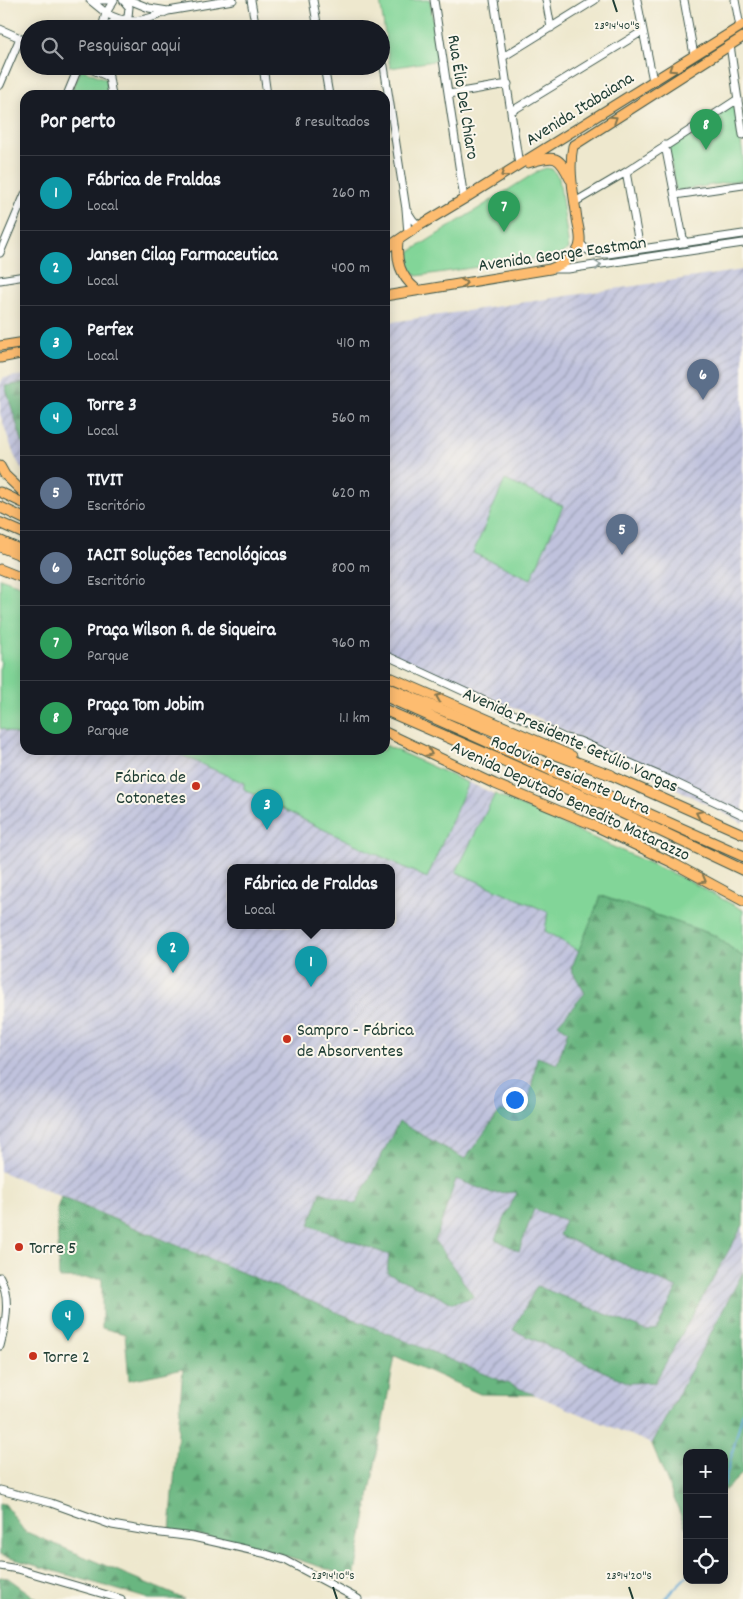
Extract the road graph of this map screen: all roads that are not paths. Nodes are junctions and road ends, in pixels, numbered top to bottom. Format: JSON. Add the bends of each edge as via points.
{"nodes":[{"id":1,"x":91,"y":0,"type":"edge"},
{"id":2,"x":112,"y":0,"type":"edge"},
{"id":3,"x":123,"y":0,"type":"edge"},
{"id":4,"x":129,"y":0,"type":"edge"},
{"id":5,"x":233,"y":0,"type":"edge"},
{"id":6,"x":251,"y":0,"type":"edge"},
{"id":7,"x":313,"y":0,"type":"edge"},
{"id":8,"x":434,"y":0,"type":"edge"},
{"id":9,"x":494,"y":0,"type":"edge"},
{"id":10,"x":546,"y":0,"type":"edge"},
{"id":11,"x":595,"y":0,"type":"edge"},
{"id":12,"x":637,"y":0,"type":"edge"},
{"id":13,"x":684,"y":0,"type":"edge"},
{"id":14,"x":735,"y":0,"type":"edge"},
{"id":15,"x":168,"y":11,"type":"junction"},
{"id":16,"x":106,"y":13,"type":"junction"},
{"id":17,"x":104,"y":20,"type":"edge"},
{"id":18,"x":120,"y":20,"type":"edge"},
{"id":19,"x":123,"y":20,"type":"edge"},
{"id":20,"x":134,"y":20,"type":"edge"},
{"id":21,"x":254,"y":20,"type":"edge"},
{"id":22,"x":316,"y":20,"type":"edge"},
{"id":23,"x":741,"y":26,"type":"edge"},
{"id":24,"x":551,"y":28,"type":"junction"},
{"id":25,"x":0,"y":29,"type":"edge"},
{"id":26,"x":643,"y":31,"type":"junction"},
{"id":27,"x":743,"y":37,"type":"edge"},
{"id":28,"x":20,"y":38,"type":"joint"},
{"id":29,"x":730,"y":45,"type":"junction"},
{"id":30,"x":694,"y":55,"type":"junction"},
{"id":31,"x":503,"y":57,"type":"junction"},
{"id":32,"x":75,"y":75,"type":"edge"},
{"id":33,"x":105,"y":75,"type":"edge"},
{"id":34,"x":264,"y":75,"type":"edge"},
{"id":35,"x":326,"y":75,"type":"edge"},
{"id":36,"x":385,"y":75,"type":"edge"},
{"id":37,"x":109,"y":77,"type":"joint"},
{"id":38,"x":653,"y":81,"type":"junction"},
{"id":39,"x":508,"y":84,"type":"junction"},
{"id":40,"x":0,"y":85,"type":"edge"},
{"id":41,"x":69,"y":90,"type":"edge"},
{"id":42,"x":111,"y":90,"type":"edge"},
{"id":43,"x":266,"y":90,"type":"edge"},
{"id":44,"x":328,"y":90,"type":"edge"},
{"id":45,"x":388,"y":90,"type":"edge"},
{"id":46,"x":449,"y":94,"type":"junction"},
{"id":47,"x":738,"y":99,"type":"junction"},
{"id":48,"x":390,"y":105,"type":"edge"},
{"id":49,"x":512,"y":111,"type":"junction"},
{"id":50,"x":743,"y":135,"type":"edge"},
{"id":51,"x":665,"y":146,"type":"junction"},
{"id":52,"x":520,"y":165,"type":"junction"},
{"id":53,"x":626,"y":172,"type":"junction"},
{"id":54,"x":572,"y":184,"type":"junction"},
{"id":55,"x":743,"y":185,"type":"edge"},
{"id":56,"x":675,"y":196,"type":"junction"},
{"id":57,"x":464,"y":199,"type":"junction"},
{"id":58,"x":575,"y":202,"type":"junction"},
{"id":59,"x":20,"y":206,"type":"edge"},
{"id":60,"x":406,"y":209,"type":"junction"},
{"id":61,"x":420,"y":226,"type":"junction"},
{"id":62,"x":408,"y":234,"type":"junction"},
{"id":63,"x":743,"y":234,"type":"edge"},
{"id":64,"x":398,"y":241,"type":"junction"},
{"id":65,"x":580,"y":243,"type":"junction"},
{"id":66,"x":684,"y":243,"type":"junction"},
{"id":67,"x":743,"y":243,"type":"edge"},
{"id":68,"x":390,"y":246,"type":"edge"},
{"id":69,"x":640,"y":249,"type":"junction"},
{"id":70,"x":0,"y":253,"type":"edge"},
{"id":71,"x":550,"y":269,"type":"junction"},
{"id":72,"x":20,"y":277,"type":"edge"},
{"id":73,"x":0,"y":280,"type":"edge"},
{"id":74,"x":416,"y":289,"type":"junction"},
{"id":75,"x":390,"y":295,"type":"edge"},
{"id":76,"x":20,"y":343,"type":"edge"},
{"id":77,"x":0,"y":346,"type":"edge"},
{"id":78,"x":20,"y":354,"type":"edge"},
{"id":79,"x":0,"y":358,"type":"edge"},
{"id":80,"x":0,"y":466,"type":"edge"},
{"id":81,"x":20,"y":490,"type":"edge"},
{"id":82,"x":0,"y":492,"type":"edge"},
{"id":83,"x":20,"y":502,"type":"edge"},
{"id":84,"x":0,"y":507,"type":"edge"},
{"id":85,"x":20,"y":517,"type":"edge"},
{"id":86,"x":0,"y":523,"type":"edge"},
{"id":87,"x":20,"y":532,"type":"edge"},
{"id":88,"x":0,"y":541,"type":"edge"},
{"id":89,"x":0,"y":547,"type":"edge"},
{"id":90,"x":20,"y":550,"type":"edge"},
{"id":91,"x":20,"y":556,"type":"edge"},
{"id":92,"x":0,"y":569,"type":"edge"},
{"id":93,"x":20,"y":577,"type":"edge"},
{"id":94,"x":390,"y":657,"type":"edge"},
{"id":95,"x":390,"y":677,"type":"edge"},
{"id":96,"x":390,"y":689,"type":"edge"},
{"id":97,"x":390,"y":698,"type":"edge"},
{"id":98,"x":390,"y":712,"type":"edge"},
{"id":99,"x":390,"y":734,"type":"edge"},
{"id":100,"x":611,"y":775,"type":"junction"},
{"id":101,"x":743,"y":815,"type":"edge"},
{"id":102,"x":743,"y":834,"type":"edge"},
{"id":103,"x":743,"y":856,"type":"edge"},
{"id":104,"x":743,"y":870,"type":"edge"},
{"id":105,"x":743,"y":901,"type":"edge"},
{"id":106,"x":0,"y":1277,"type":"edge"},
{"id":107,"x":3,"y":1299,"type":"edge"},
{"id":108,"x":3,"y":1323,"type":"edge"},
{"id":109,"x":0,"y":1346,"type":"edge"},
{"id":110,"x":0,"y":1490,"type":"edge"},
{"id":111,"x":0,"y":1566,"type":"edge"},
{"id":112,"x":121,"y":1599,"type":"edge"},
{"id":113,"x":358,"y":1599,"type":"edge"}],
"edges":[{"from":1,"to":2,"type":"street"},
{"from":1,"to":16,"type":"street"},
{"from":2,"to":16,"type":"street"},
{"from":3,"to":19,"type":"street","via":[[129,7],[128,16]]},
{"from":4,"to":15,"type":"street"},
{"from":5,"to":15,"type":"street"},
{"from":6,"to":21,"type":"street"},
{"from":7,"to":22,"type":"street"},
{"from":8,"to":46,"type":"street","name":"Rua Élio Del Chiaro"},
{"from":9,"to":31,"type":"street"},
{"from":10,"to":24,"type":"street"},
{"from":11,"to":24,"type":"street"},
{"from":12,"to":26,"type":"street"},
{"from":13,"to":30,"type":"street"},
{"from":14,"to":23,"type":"street"},
{"from":15,"to":20,"type":"street"},
{"from":16,"to":17,"type":"street"},
{"from":16,"to":18,"type":"street"},
{"from":23,"to":30,"type":"main road","name":"Avenida Itabaiana"},
{"from":24,"to":31,"type":"street"},
{"from":25,"to":28,"type":"street"},
{"from":26,"to":38,"type":"street"},
{"from":26,"to":49,"type":"street"},
{"from":27,"to":29,"type":"main road","name":"Avenida Itabaiana"},
{"from":28,"to":40,"type":"street"},
{"from":29,"to":47,"type":"street"},
{"from":54,"to":29,"type":"main road","name":"Avenida Itabaiana","one_way":true,"via":[[573,146]]},
{"from":30,"to":38,"type":"main road","name":"Avenida Itabaiana","one_way":true},
{"from":31,"to":39,"type":"street"},
{"from":32,"to":41,"type":"street"},
{"from":33,"to":37,"type":"street"},
{"from":34,"to":43,"type":"street"},
{"from":35,"to":44,"type":"street"},
{"from":36,"to":45,"type":"street"},
{"from":37,"to":42,"type":"street"},
{"from":38,"to":52,"type":"main road","name":"Avenida Itabaiana"},
{"from":39,"to":46,"type":"street"},
{"from":39,"to":49,"type":"street"},
{"from":46,"to":57,"type":"street","name":"Rua Élio Del Chiaro"},
{"from":47,"to":50,"type":"street"},
{"from":47,"to":51,"type":"street"},
{"from":48,"to":60,"type":"street"},
{"from":49,"to":52,"type":"street"},
{"from":51,"to":53,"type":"street"},
{"from":51,"to":56,"type":"street"},
{"from":52,"to":54,"type":"main road","via":[[558,160]]},
{"from":52,"to":57,"type":"main road","name":"Avenida Itabaiana","one_way":true},
{"from":53,"to":58,"type":"street"},
{"from":53,"to":69,"type":"street"},
{"from":54,"to":58,"type":"main road"},
{"from":55,"to":56,"type":"street"},
{"from":56,"to":66,"type":"street"},
{"from":57,"to":61,"type":"main road","name":"Avenida Itabaiana"},
{"from":58,"to":65,"type":"main road"},
{"from":59,"to":70,"type":"street"},
{"from":60,"to":61,"type":"street"},
{"from":60,"to":62,"type":"street"},
{"from":61,"to":62,"type":"main road"},
{"from":62,"to":64,"type":"main road"},
{"from":63,"to":66,"type":"street","name":"Avenida George Eastman"},
{"from":64,"to":68,"type":"main road"},
{"from":64,"to":74,"type":"main road","via":[[400,270]]},
{"from":65,"to":69,"type":"street","name":"Avenida George Eastman","via":[[594,254]]},
{"from":65,"to":71,"type":"main road","via":[[572,257]]},
{"from":66,"to":69,"type":"street","name":"Avenida George Eastman"},
{"from":71,"to":67,"type":"street","name":"Avenida George Eastman","one_way":true},
{"from":74,"to":71,"type":"main road","name":"Avenida George Eastman","one_way":true},
{"from":72,"to":73,"type":"street"},
{"from":74,"to":75,"type":"main road","name":"Avenida George Eastman"},
{"from":76,"to":77,"type":"main road"},
{"from":78,"to":79,"type":"main road"},
{"from":80,"to":81,"type":"main road","via":[[5,476]]},
{"from":82,"to":83,"type":"main road"},
{"from":84,"to":85,"type":"highway"},
{"from":86,"to":87,"type":"highway"},
{"from":88,"to":90,"type":"highway"},
{"from":89,"to":91,"type":"main road"},
{"from":92,"to":93,"type":"main road"},
{"from":94,"to":101,"type":"street"},
{"from":100,"to":95,"type":"main road","name":"Avenida Presidente Getúlio Vargas","one_way":true},
{"from":96,"to":100,"type":"highway"},
{"from":97,"to":103,"type":"highway","name":"Rodovia Presidente Dutra"},
{"from":98,"to":104,"type":"highway","name":"Rodovia Presidente Dutra","via":[[618,811]]},
{"from":99,"to":105,"type":"main road","name":"Avenida Deputado Benedito Matarazzo","one_way":true,"via":[[495,784],[593,825]]},
{"from":102,"to":100,"type":"main road","name":"Avenida Presidente Getúlio Vargas","one_way":true},
{"from":106,"to":107,"type":"street","via":[[5,1287]]},
{"from":107,"to":108,"type":"street"},
{"from":108,"to":109,"type":"street"},
{"from":110,"to":113,"type":"street","via":[[51,1503],[112,1525],[193,1537],[263,1553],[285,1560]]},
{"from":111,"to":112,"type":"street"}]}
